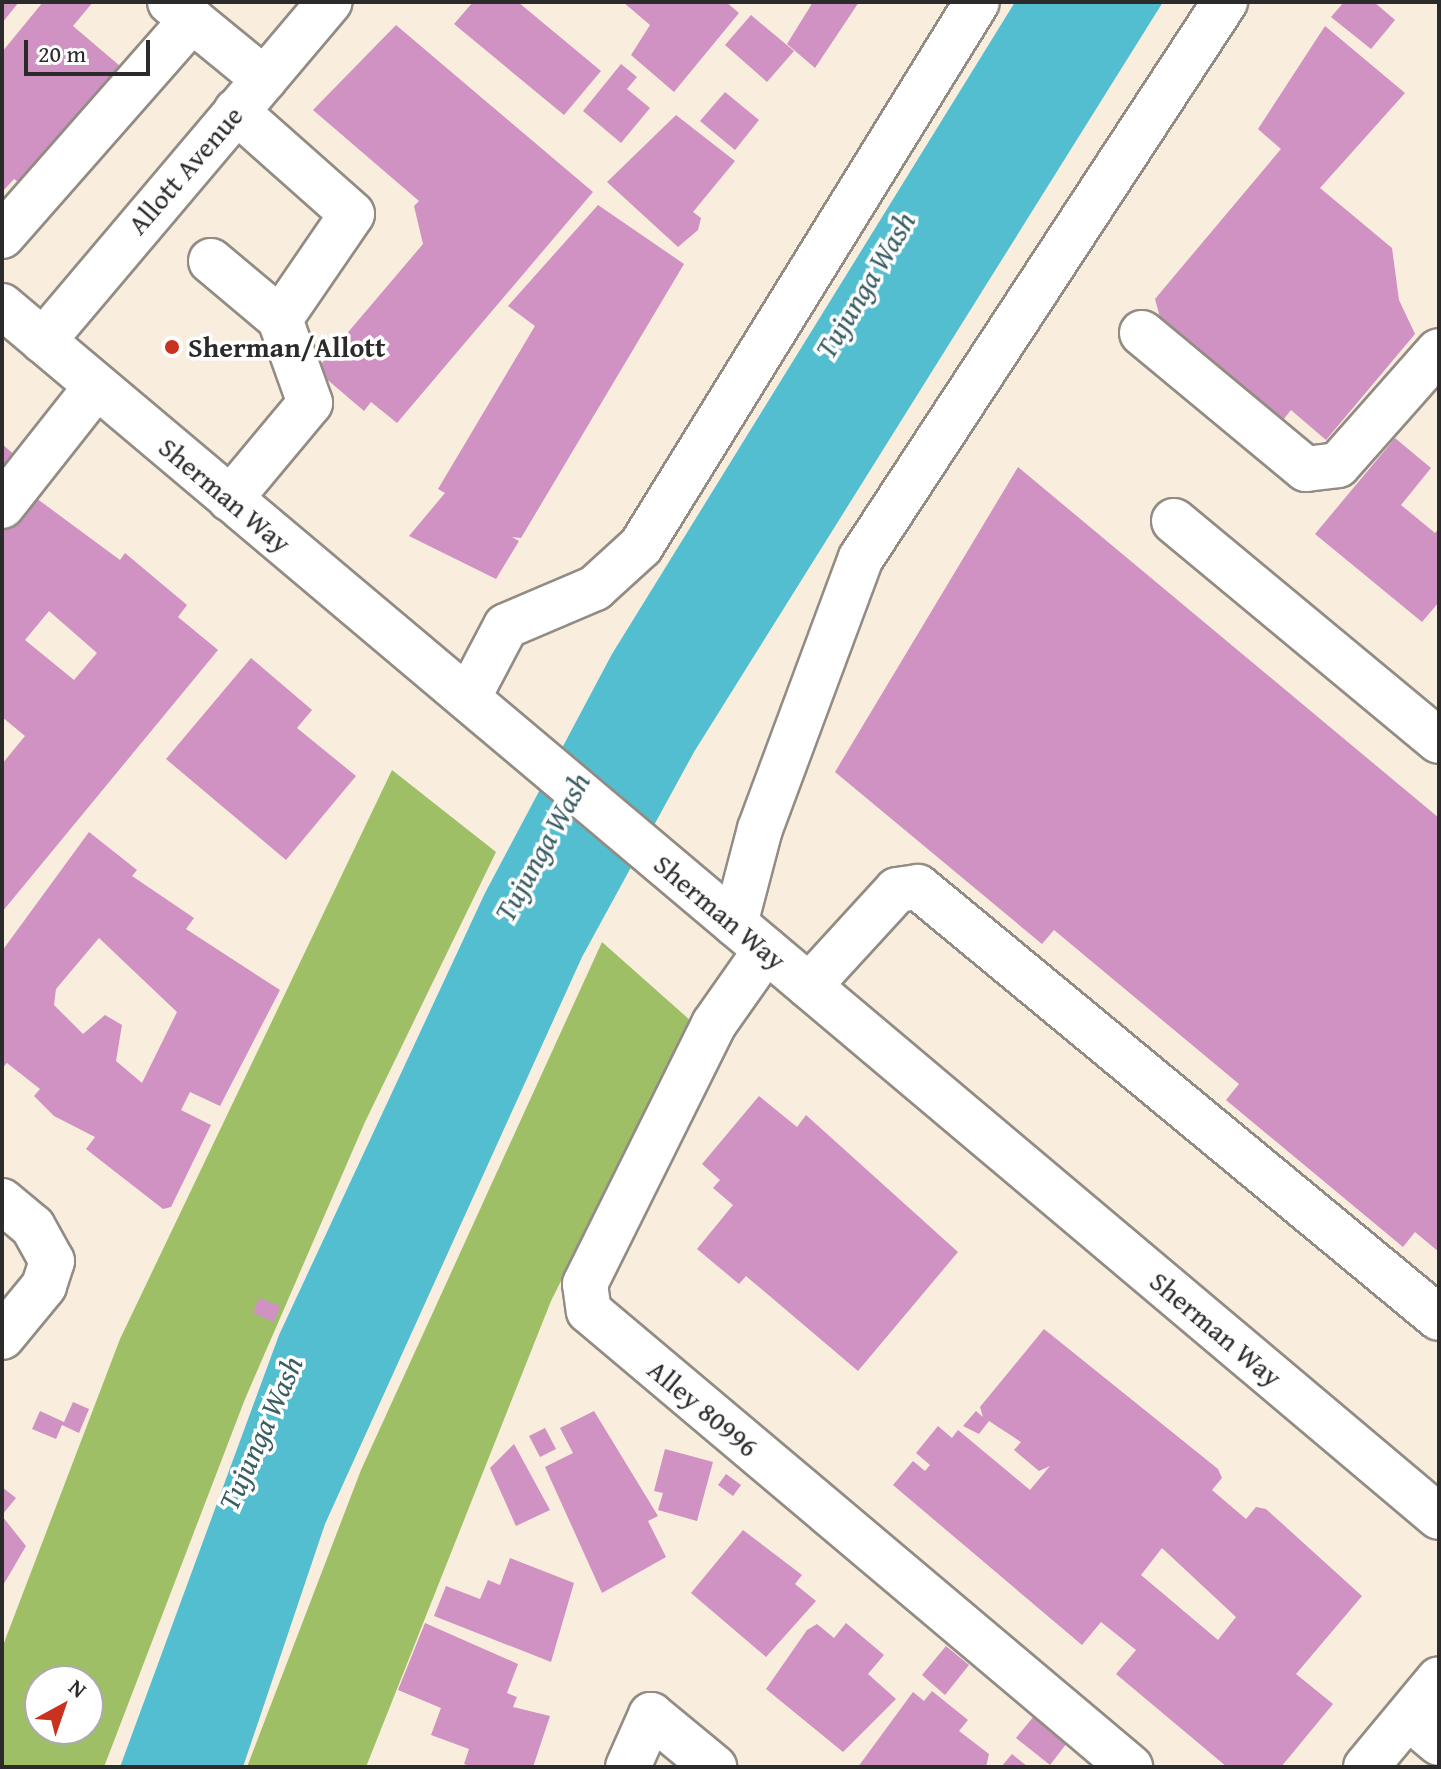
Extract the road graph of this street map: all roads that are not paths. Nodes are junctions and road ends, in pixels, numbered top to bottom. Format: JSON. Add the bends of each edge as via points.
{"nodes":[{"id":1,"x":329,"y":2,"type":"edge"},
{"id":2,"x":977,"y":2,"type":"edge"},
{"id":3,"x":1225,"y":2,"type":"edge"},
{"id":4,"x":181,"y":11,"type":"edge"},
{"id":5,"x":264,"y":79,"type":"junction"},
{"id":6,"x":236,"y":111,"type":"junction"},
{"id":7,"x":2,"y":236,"type":"edge"},
{"id":8,"x":211,"y":261,"type":"dead end"},
{"id":9,"x":2,"y":306,"type":"edge"},
{"id":10,"x":280,"y":319,"type":"junction"},
{"id":11,"x":1142,"y":333,"type":"dead end"},
{"id":12,"x":43,"y":341,"type":"junction"},
{"id":13,"x":1439,"y":351,"type":"edge"},
{"id":14,"x":96,"y":387,"type":"junction"},
{"id":15,"x":230,"y":499,"type":"junction"},
{"id":16,"x":2,"y":506,"type":"edge"},
{"id":17,"x":1174,"y":521,"type":"dead end"},
{"id":18,"x":482,"y":710,"type":"junction"},
{"id":19,"x":1439,"y":741,"type":"edge"},
{"id":20,"x":750,"y":937,"type":"junction"},
{"id":21,"x":809,"y":986,"type":"junction"},
{"id":22,"x":2,"y":1201,"type":"edge"},
{"id":23,"x":1439,"y":1318,"type":"edge"},
{"id":24,"x":2,"y":1337,"type":"edge"},
{"id":25,"x":1439,"y":1517,"type":"edge"},
{"id":26,"x":1439,"y":1679,"type":"edge"},
{"id":27,"x":1423,"y":1730,"type":"edge"},
{"id":28,"x":628,"y":1767,"type":"edge"},
{"id":29,"x":714,"y":1767,"type":"edge"},
{"id":30,"x":1130,"y":1767,"type":"edge"},
{"id":31,"x":1366,"y":1767,"type":"edge"}],
"edges":[{"from":1,"to":5,"type":"main road","name":"Allott Avenue"},
{"from":2,"to":18,"type":"main road","via":[[641,546],[595,588],[506,626]]},
{"from":3,"to":20,"type":"main road","via":[[861,558],[760,829]]},
{"from":4,"to":5,"type":"main road"},
{"from":4,"to":7,"type":"main road"},
{"from":5,"to":6,"type":"main road","name":"Allott Avenue"},
{"from":6,"to":10,"type":"main road","via":[[352,214]]},
{"from":6,"to":12,"type":"main road","name":"Allott Avenue"},
{"from":8,"to":10,"type":"main road"},
{"from":9,"to":12,"type":"main road","name":"Sherman Way"},
{"from":10,"to":15,"type":"main road","via":[[310,403]]},
{"from":11,"to":13,"type":"main road","via":[[1306,469],[1338,465]]},
{"from":12,"to":14,"type":"main road","name":"Sherman Way"},
{"from":14,"to":15,"type":"main road","name":"Sherman Way"},
{"from":14,"to":16,"type":"main road"},
{"from":15,"to":18,"type":"main road","name":"Sherman Way"},
{"from":17,"to":19,"type":"main road"},
{"from":18,"to":20,"type":"main road","name":"Sherman Way"},
{"from":20,"to":21,"type":"main road","name":"Sherman Way"},
{"from":20,"to":30,"type":"main road","name":"Alley 80996","via":[[714,1024],[585,1284],[589,1311]]},
{"from":21,"to":23,"type":"main road","via":[[897,890],[918,887]]},
{"from":21,"to":25,"type":"main road","name":"Sherman Way"},
{"from":22,"to":24,"type":"main road","via":[[33,1227],[52,1261],[44,1286]]},
{"from":26,"to":27,"type":"main road"},
{"from":27,"to":31,"type":"main road"},
{"from":28,"to":29,"type":"main road","via":[[651,1715]]}]}
